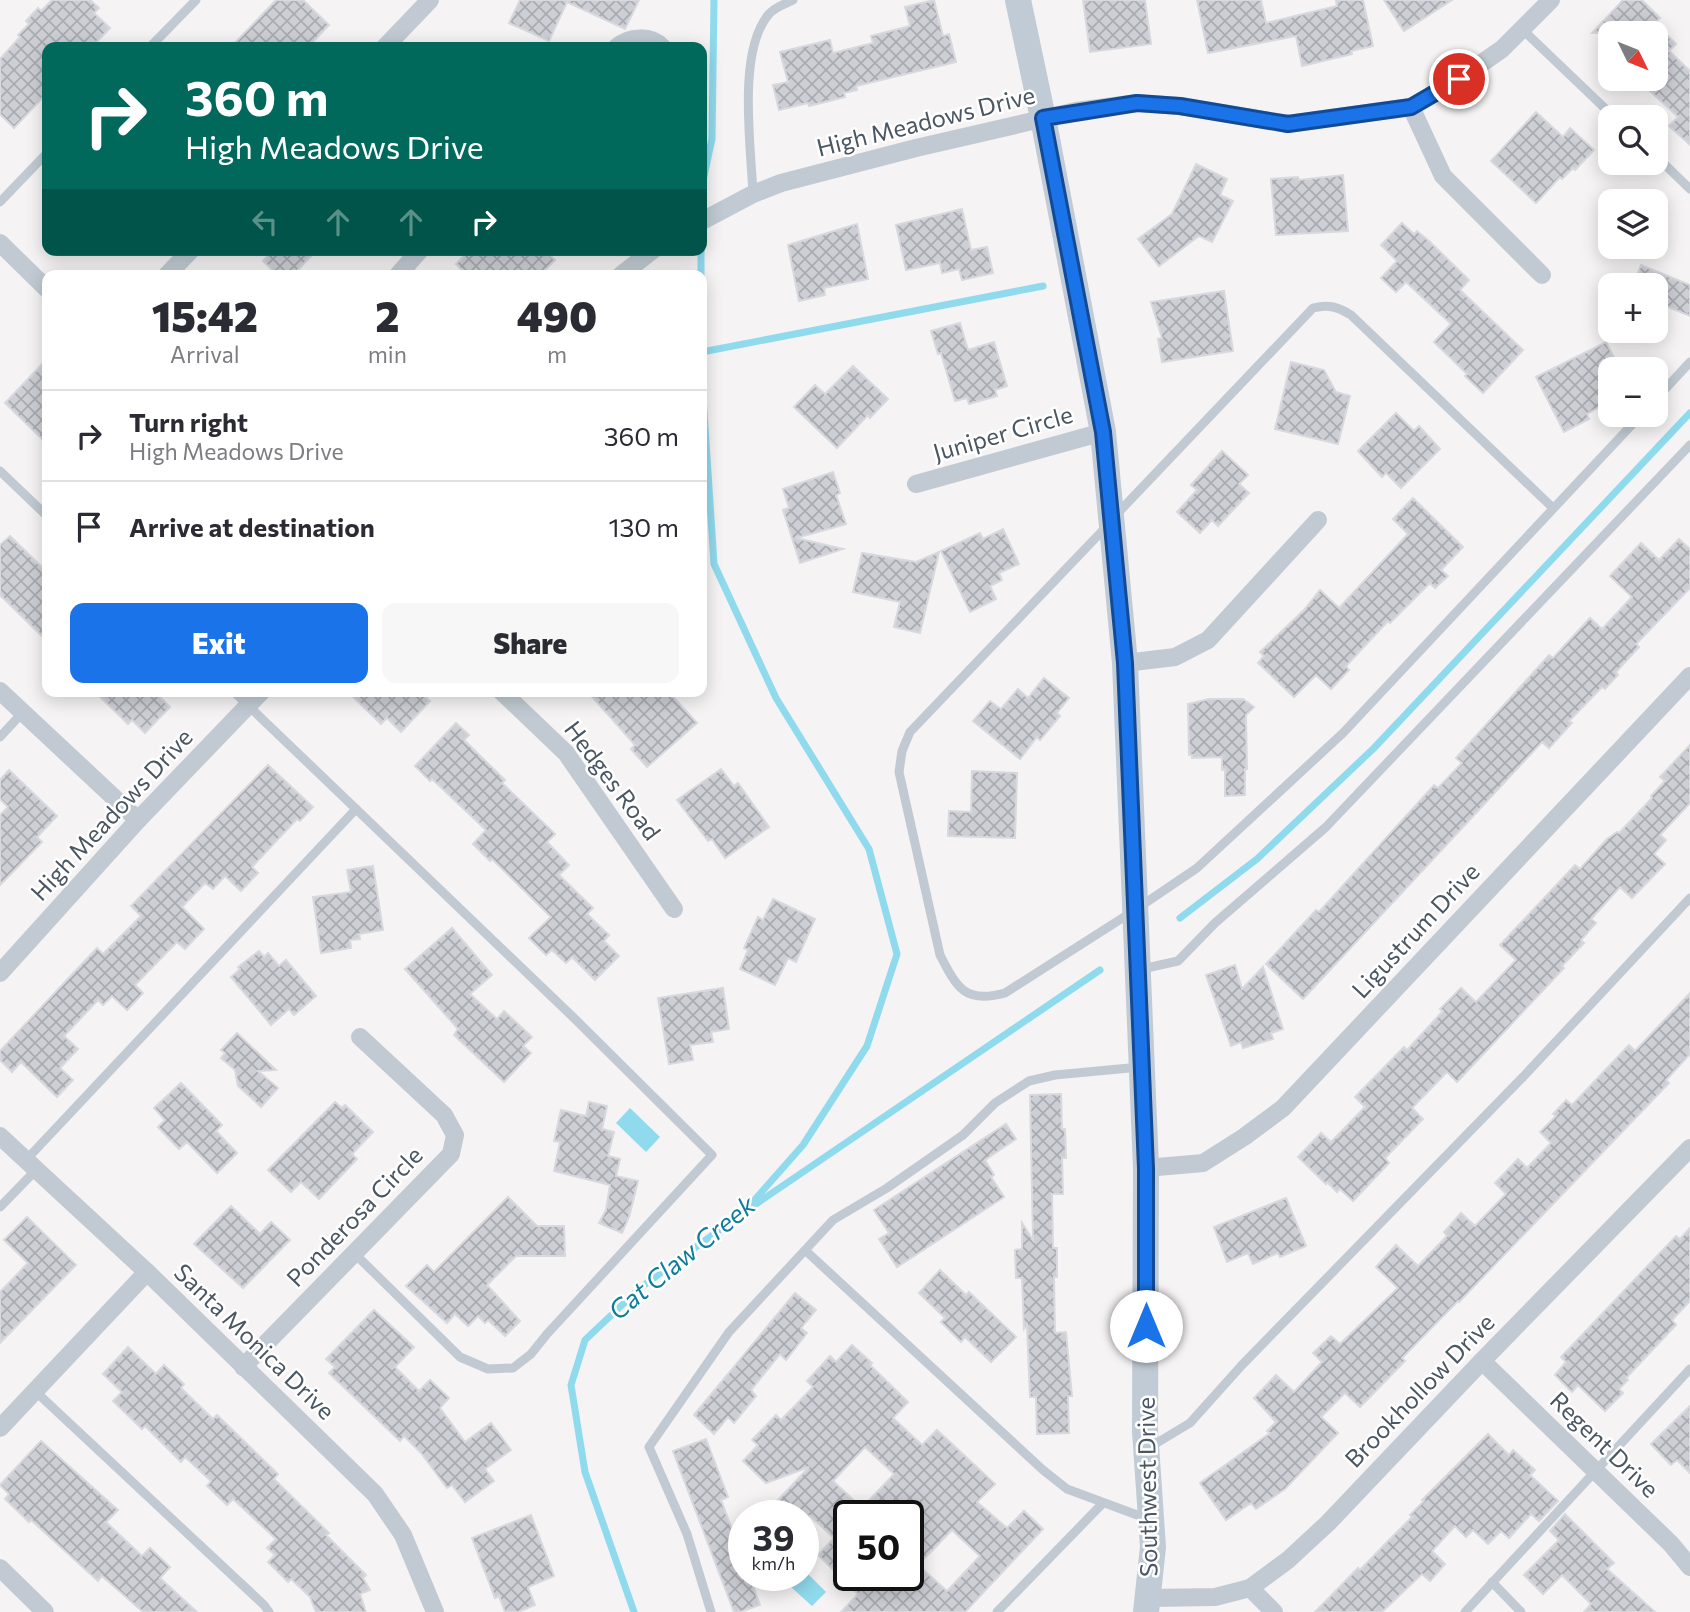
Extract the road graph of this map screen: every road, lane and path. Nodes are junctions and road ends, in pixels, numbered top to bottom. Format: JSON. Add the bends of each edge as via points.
{"nodes":[{"id":1,"x":196,"y":0,"type":"edge"},
{"id":2,"x":430,"y":0,"type":"edge"},
{"id":3,"x":793,"y":0,"type":"edge"},
{"id":4,"x":1018,"y":0,"type":"edge"},
{"id":5,"x":1550,"y":0,"type":"edge"},
{"id":6,"x":1521,"y":29,"type":"junction"},
{"id":7,"x":155,"y":42,"type":"edge"},
{"id":8,"x":390,"y":42,"type":"edge"},
{"id":9,"x":626,"y":42,"type":"edge"},
{"id":10,"x":656,"y":42,"type":"edge"},
{"id":11,"x":1601,"y":105,"type":"edge"},
{"id":12,"x":1411,"y":107,"type":"junction"},
{"id":13,"x":1043,"y":118,"type":"junction"},
{"id":14,"x":42,"y":158,"type":"edge"},
{"id":15,"x":1668,"y":168,"type":"edge"},
{"id":16,"x":1690,"y":189,"type":"edge"},
{"id":17,"x":753,"y":194,"type":"junction"},
{"id":18,"x":0,"y":202,"type":"edge"},
{"id":19,"x":707,"y":218,"type":"edge"},
{"id":20,"x":0,"y":243,"type":"edge"},
{"id":21,"x":185,"y":256,"type":"edge"},
{"id":22,"x":415,"y":256,"type":"edge"},
{"id":23,"x":645,"y":256,"type":"edge"},
{"id":24,"x":172,"y":270,"type":"edge"},
{"id":25,"x":403,"y":270,"type":"edge"},
{"id":26,"x":627,"y":270,"type":"edge"},
{"id":27,"x":1542,"y":275,"type":"dead end"},
{"id":28,"x":42,"y":284,"type":"edge"},
{"id":29,"x":1690,"y":362,"type":"edge"},
{"id":30,"x":1668,"y":386,"type":"edge"},
{"id":31,"x":1630,"y":427,"type":"edge"},
{"id":32,"x":1103,"y":432,"type":"junction"},
{"id":33,"x":1690,"y":445,"type":"edge"},
{"id":34,"x":0,"y":471,"type":"edge"},
{"id":35,"x":916,"y":484,"type":"dead end"},
{"id":36,"x":1553,"y":508,"type":"junction"},
{"id":37,"x":42,"y":511,"type":"edge"},
{"id":38,"x":1111,"y":520,"type":"junction"},
{"id":39,"x":1318,"y":520,"type":"dead end"},
{"id":40,"x":1125,"y":663,"type":"junction"},
{"id":41,"x":1690,"y":676,"type":"edge"},
{"id":42,"x":0,"y":691,"type":"edge"},
{"id":43,"x":239,"y":697,"type":"edge"},
{"id":44,"x":256,"y":697,"type":"edge"},
{"id":45,"x":507,"y":697,"type":"edge"},
{"id":46,"x":248,"y":706,"type":"junction"},
{"id":47,"x":23,"y":712,"type":"junction"},
{"id":48,"x":0,"y":737,"type":"edge"},
{"id":49,"x":356,"y":809,"type":"junction"},
{"id":50,"x":138,"y":820,"type":"junction"},
{"id":51,"x":1690,"y":898,"type":"edge"},
{"id":52,"x":674,"y":909,"type":"dead end"},
{"id":53,"x":1135,"y":910,"type":"junction"},
{"id":54,"x":1138,"y":970,"type":"junction"},
{"id":55,"x":0,"y":973,"type":"edge"},
{"id":56,"x":360,"y":1037,"type":"dead end"},
{"id":57,"x":1142,"y":1067,"type":"junction"},
{"id":58,"x":0,"y":1136,"type":"edge"},
{"id":59,"x":1690,"y":1148,"type":"edge"},
{"id":60,"x":31,"y":1165,"type":"junction"},
{"id":61,"x":1146,"y":1168,"type":"junction"},
{"id":62,"x":0,"y":1207,"type":"edge"},
{"id":63,"x":806,"y":1251,"type":"junction"},
{"id":64,"x":355,"y":1253,"type":"junction"},
{"id":65,"x":147,"y":1272,"type":"junction"},
{"id":66,"x":1482,"y":1361,"type":"junction"},
{"id":67,"x":243,"y":1367,"type":"junction"},
{"id":68,"x":1690,"y":1369,"type":"edge"},
{"id":69,"x":35,"y":1391,"type":"junction"},
{"id":70,"x":0,"y":1428,"type":"edge"},
{"id":71,"x":1146,"y":1449,"type":"junction"},
{"id":72,"x":1595,"y":1470,"type":"junction"},
{"id":73,"x":1103,"y":1503,"type":"junction"},
{"id":74,"x":1152,"y":1520,"type":"junction"},
{"id":75,"x":1690,"y":1567,"type":"edge"},
{"id":76,"x":0,"y":1568,"type":"edge"},
{"id":77,"x":1492,"y":1582,"type":"junction"},
{"id":78,"x":1250,"y":1588,"type":"junction"},
{"id":79,"x":1148,"y":1605,"type":"edge"},
{"id":80,"x":46,"y":1612,"type":"edge"},
{"id":81,"x":268,"y":1612,"type":"edge"},
{"id":82,"x":435,"y":1612,"type":"edge"},
{"id":83,"x":712,"y":1612,"type":"edge"},
{"id":84,"x":997,"y":1612,"type":"edge"},
{"id":85,"x":1274,"y":1612,"type":"edge"},
{"id":86,"x":1465,"y":1612,"type":"edge"},
{"id":87,"x":1521,"y":1612,"type":"edge"}],
"edges":[{"from":1,"to":7,"type":"lane"},
{"from":2,"to":8,"type":"street"},
{"from":3,"to":17,"type":"lane","via":[[771,11],[751,50]]},
{"from":4,"to":13,"type":"main road","name":"Southwest Drive"},
{"from":5,"to":6,"type":"street","name":"High Meadows Drive"},
{"from":6,"to":11,"type":"lane"},
{"from":6,"to":12,"type":"street","name":"High Meadows Drive","via":[[1502,49]]},
{"from":9,"to":10,"type":"street","via":[[644,38]]},
{"from":12,"to":13,"type":"street","name":"High Meadows Drive","via":[[1288,124],[1137,103]]},
{"from":12,"to":27,"type":"street","via":[[1443,176]]},
{"from":13,"to":17,"type":"street","name":"High Meadows Drive","via":[[781,183]]},
{"from":13,"to":32,"type":"main road","name":"Southwest Drive"},
{"from":14,"to":18,"type":"lane"},
{"from":15,"to":16,"type":"lane"},
{"from":17,"to":19,"type":"street","name":"High Meadows Drive"},
{"from":20,"to":28,"type":"street"},
{"from":21,"to":24,"type":"street"},
{"from":22,"to":25,"type":"street"},
{"from":23,"to":26,"type":"street"},
{"from":29,"to":30,"type":"lane"},
{"from":31,"to":36,"type":"lane"},
{"from":32,"to":35,"type":"street","name":"Juniper Circle"},
{"from":32,"to":38,"type":"main road","name":"Southwest Drive"},
{"from":33,"to":54,"type":"lane","via":[[1326,827],[1178,961]]},
{"from":34,"to":37,"type":"lane"},
{"from":36,"to":38,"type":"lane","via":[[1351,316],[1327,305],[1314,308]]},
{"from":36,"to":53,"type":"lane","via":[[1343,733],[1197,868]]},
{"from":38,"to":40,"type":"main road","name":"Southwest Drive"},
{"from":38,"to":53,"type":"lane","via":[[910,732],[898,772],[940,955],[952,979],[974,997],[1005,993]]},
{"from":39,"to":40,"type":"street","via":[[1208,640],[1175,657]]},
{"from":40,"to":53,"type":"main road","name":"Southwest Drive"},
{"from":41,"to":61,"type":"street","name":"Ligustrum Drive","via":[[1283,1108],[1203,1163]]},
{"from":42,"to":47,"type":"street"},
{"from":43,"to":46,"type":"lane"},
{"from":44,"to":46,"type":"street","name":"High Meadows Drive"},
{"from":45,"to":52,"type":"street","name":"Hedges Road","via":[[566,753]]},
{"from":46,"to":49,"type":"lane"},
{"from":46,"to":50,"type":"street","name":"High Meadows Drive"},
{"from":47,"to":48,"type":"lane"},
{"from":47,"to":50,"type":"street"},
{"from":49,"to":60,"type":"lane"},
{"from":49,"to":64,"type":"lane","via":[[712,1155],[531,1354],[513,1368],[488,1369],[460,1356]]},
{"from":50,"to":55,"type":"street","name":"High Meadows Drive"},
{"from":51,"to":71,"type":"lane","via":[[1190,1423]]},
{"from":53,"to":54,"type":"main road","name":"Southwest Drive"},
{"from":54,"to":57,"type":"main road","name":"Southwest Drive"},
{"from":56,"to":64,"type":"street","name":"Ponderosa Circle","via":[[444,1115],[455,1135],[451,1154]]},
{"from":57,"to":61,"type":"main road","name":"Southwest Drive"},
{"from":57,"to":63,"type":"lane","via":[[1055,1075],[1029,1082],[995,1103],[952,1143],[833,1220]]},
{"from":58,"to":60,"type":"street","name":"Santa Monica Drive"},
{"from":59,"to":66,"type":"street","name":"Brookhollow Drive"},
{"from":60,"to":62,"type":"lane"},
{"from":60,"to":65,"type":"street","name":"Santa Monica Drive"},
{"from":61,"to":71,"type":"main road","name":"Southwest Drive"},
{"from":63,"to":73,"type":"lane","via":[[1042,1470],[1067,1489]]},
{"from":63,"to":83,"type":"lane","via":[[729,1332],[649,1447],[687,1534]]},
{"from":64,"to":67,"type":"street","name":"Ponderosa Circle"},
{"from":65,"to":67,"type":"street","name":"Santa Monica Drive"},
{"from":65,"to":69,"type":"street"},
{"from":66,"to":72,"type":"street","name":"Regent Drive"},
{"from":66,"to":78,"type":"street","name":"Brookhollow Drive","via":[[1328,1523]]},
{"from":67,"to":82,"type":"street","name":"Santa Monica Drive","via":[[375,1494],[402,1535]]},
{"from":68,"to":72,"type":"lane"},
{"from":69,"to":70,"type":"street"},
{"from":69,"to":81,"type":"lane"},
{"from":71,"to":74,"type":"main road","name":"Southwest Drive"},
{"from":72,"to":75,"type":"street","name":"Regent Drive"},
{"from":72,"to":77,"type":"lane"},
{"from":73,"to":74,"type":"lane"},
{"from":73,"to":84,"type":"lane"},
{"from":74,"to":79,"type":"main road","name":"Southwest Drive"},
{"from":76,"to":80,"type":"street"},
{"from":77,"to":86,"type":"lane"},
{"from":77,"to":87,"type":"lane"},
{"from":78,"to":79,"type":"street","name":"Brookhollow Drive"},
{"from":78,"to":85,"type":"street"}]}
